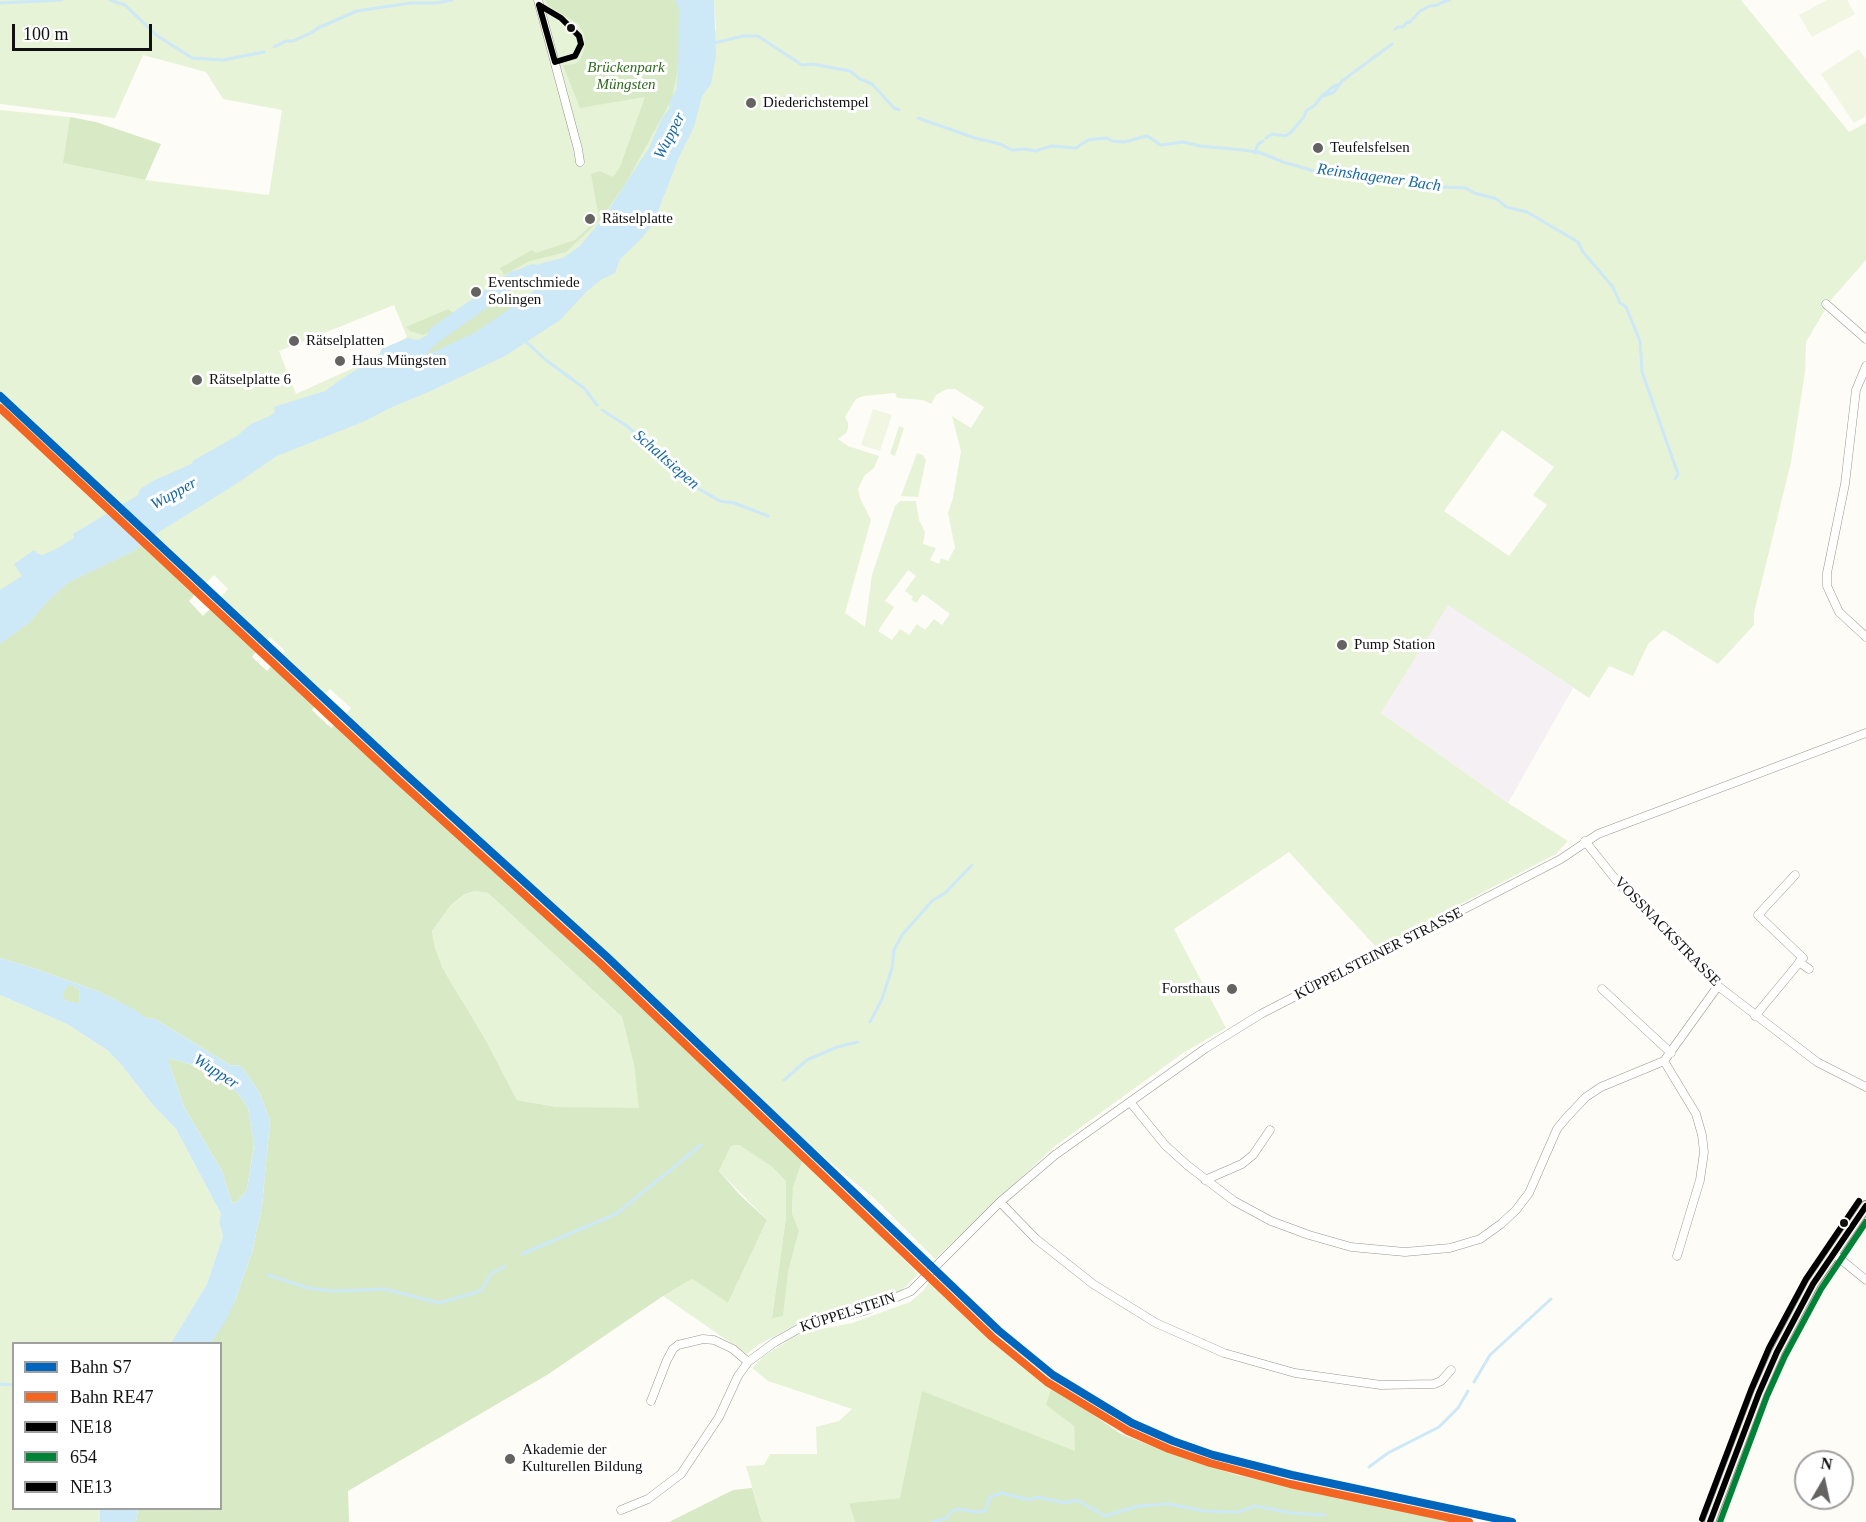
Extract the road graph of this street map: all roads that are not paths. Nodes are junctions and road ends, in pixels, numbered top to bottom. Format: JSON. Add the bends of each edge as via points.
{"nodes":[{"id":1,"x":538,"y":0,"type":"edge"},
{"id":2,"x":580,"y":162,"type":"dead end"},
{"id":3,"x":1826,"y":304,"type":"dead end"},
{"id":4,"x":1866,"y":339,"type":"edge"},
{"id":5,"x":1866,"y":366,"type":"edge"},
{"id":6,"x":1866,"y":637,"type":"edge"},
{"id":7,"x":1866,"y":733,"type":"edge"},
{"id":8,"x":1586,"y":841,"type":"junction"},
{"id":9,"x":1795,"y":875,"type":"dead end"},
{"id":10,"x":1799,"y":962,"type":"junction"},
{"id":11,"x":1809,"y":969,"type":"dead end"},
{"id":12,"x":1718,"y":986,"type":"junction"},
{"id":13,"x":1602,"y":989,"type":"dead end"},
{"id":14,"x":1755,"y":1016,"type":"junction"},
{"id":15,"x":1671,"y":1053,"type":"junction"},
{"id":16,"x":1664,"y":1061,"type":"junction"},
{"id":17,"x":1866,"y":1087,"type":"edge"},
{"id":18,"x":1130,"y":1102,"type":"junction"},
{"id":19,"x":1270,"y":1130,"type":"dead end"},
{"id":20,"x":1205,"y":1180,"type":"junction"},
{"id":21,"x":1000,"y":1202,"type":"junction"},
{"id":22,"x":1866,"y":1206,"type":"edge"},
{"id":23,"x":1833,"y":1253,"type":"junction"},
{"id":24,"x":1677,"y":1256,"type":"dead end"},
{"id":25,"x":943,"y":1260,"type":"joint"},
{"id":26,"x":1866,"y":1280,"type":"edge"},
{"id":27,"x":748,"y":1362,"type":"junction"},
{"id":28,"x":1451,"y":1370,"type":"dead end"},
{"id":29,"x":651,"y":1401,"type":"dead end"},
{"id":30,"x":621,"y":1510,"type":"dead end"},
{"id":31,"x":1710,"y":1522,"type":"edge"}],
"edges":[{"from":1,"to":2,"type":"street"},
{"from":3,"to":4,"type":"street"},
{"from":5,"to":6,"type":"street","via":[[1856,390],[1845,484],[1827,573],[1830,593],[1839,612]]},
{"from":7,"to":8,"type":"street","name":"KÜPPELSTEINER STRASSE","via":[[1712,789]]},
{"from":8,"to":12,"type":"street","name":"VOSSNACKSTRASSE","via":[[1616,880]]},
{"from":8,"to":18,"type":"street","name":"KÜPPELSTEINER STRASSE","via":[[1561,859],[1262,1014]]},
{"from":9,"to":10,"type":"street","via":[[1758,915],[1803,958]]},
{"from":10,"to":11,"type":"street"},
{"from":10,"to":14,"type":"street"},
{"from":12,"to":14,"type":"street","name":"VOSSNACKSTRASSE"},
{"from":12,"to":15,"type":"street"},
{"from":13,"to":15,"type":"street"},
{"from":14,"to":17,"type":"street","name":"VOSSNACKSTRASSE","via":[[1817,1062]]},
{"from":15,"to":16,"type":"street"},
{"from":16,"to":20,"type":"street","via":[[1586,1097],[1557,1129],[1538,1176],[1516,1210],[1480,1239],[1450,1248],[1387,1252],[1351,1247],[1271,1221]]},
{"from":16,"to":24,"type":"street","via":[[1696,1114],[1704,1152],[1700,1180]]},
{"from":18,"to":20,"type":"street","via":[[1165,1145]]},
{"from":18,"to":21,"type":"street","name":"KÜPPELSTEINER STRASSE","via":[[1055,1155]]},
{"from":19,"to":20,"type":"street","via":[[1242,1164]]},
{"from":21,"to":25,"type":"street","name":"KÜPPELSTEINER STRASSE"},
{"from":21,"to":28,"type":"street","via":[[1057,1257],[1112,1297],[1156,1323],[1224,1353],[1295,1374],[1373,1384],[1434,1384]]},
{"from":22,"to":23,"type":"main road"},
{"from":23,"to":26,"type":"street"},
{"from":23,"to":31,"type":"main road","via":[[1777,1352]]},
{"from":25,"to":27,"type":"street","name":"KÜPPELSTEIN","via":[[911,1291],[879,1306],[800,1328]]},
{"from":27,"to":29,"type":"street","via":[[714,1340],[678,1345],[667,1360]]},
{"from":27,"to":30,"type":"street","name":"KÜPPELSTEIN","via":[[719,1417],[681,1474],[648,1499]]}]}
